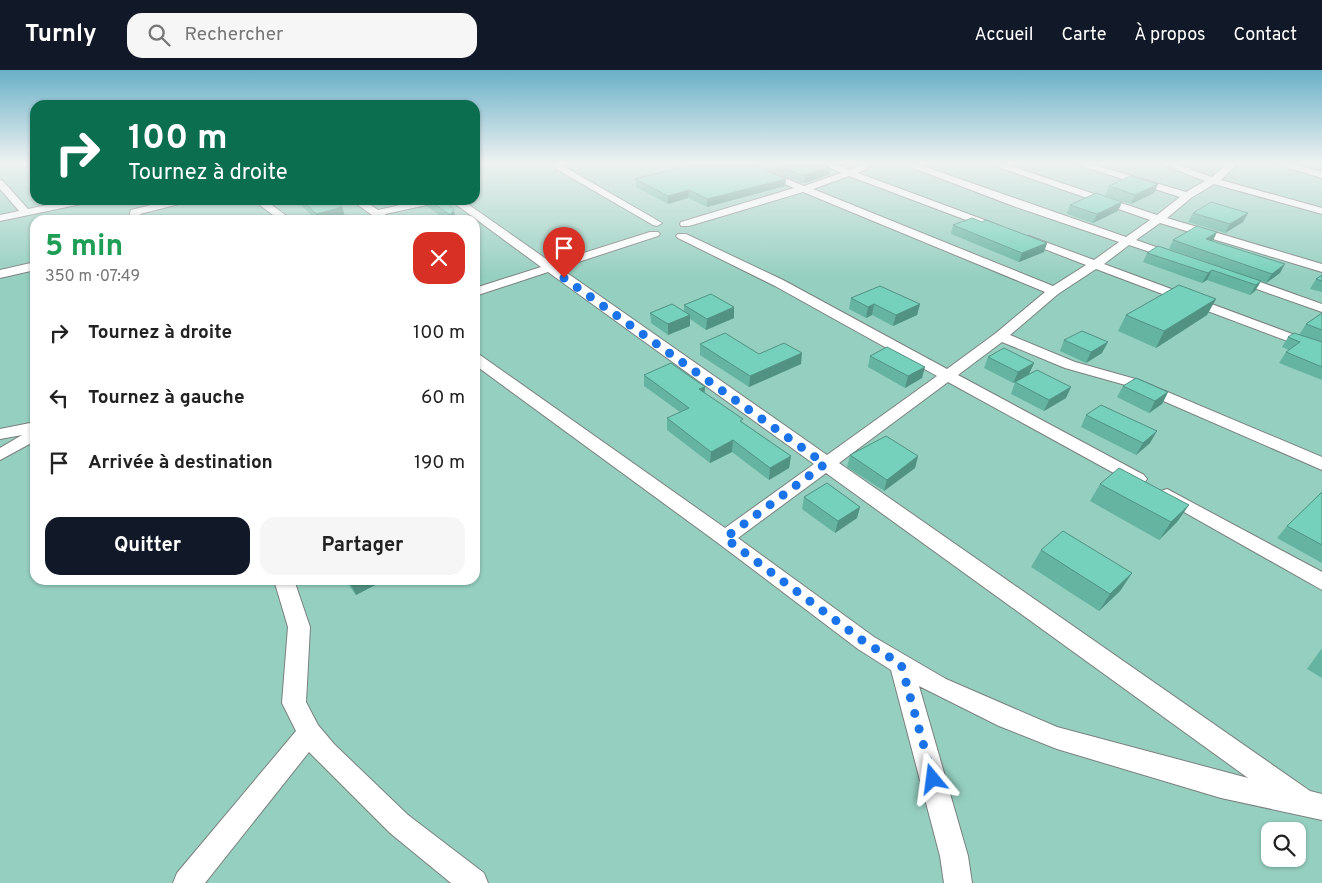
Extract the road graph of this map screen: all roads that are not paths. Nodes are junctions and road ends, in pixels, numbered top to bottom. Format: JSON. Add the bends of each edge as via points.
{"nodes":[{"id":1,"x":16,"y":201,"type":"edge"},
{"id":2,"x":618,"y":201,"type":"edge"},
{"id":3,"x":762,"y":201,"type":"edge"},
{"id":4,"x":831,"y":201,"type":"edge"},
{"id":5,"x":925,"y":201,"type":"edge"},
{"id":6,"x":1009,"y":201,"type":"edge"},
{"id":7,"x":1103,"y":201,"type":"edge"},
{"id":8,"x":1181,"y":201,"type":"edge"},
{"id":9,"x":1286,"y":201,"type":"edge"},
{"id":10,"x":63,"y":205,"type":"edge"},
{"id":11,"x":163,"y":205,"type":"edge"},
{"id":12,"x":265,"y":205,"type":"edge"},
{"id":13,"x":365,"y":205,"type":"edge"},
{"id":14,"x":413,"y":205,"type":"edge"},
{"id":15,"x":461,"y":205,"type":"edge"},
{"id":16,"x":1322,"y":211,"type":"edge"},
{"id":17,"x":377,"y":212,"type":"junction"},
{"id":18,"x":26,"y":213,"type":"junction"},
{"id":19,"x":134,"y":215,"type":"edge"},
{"id":20,"x":280,"y":215,"type":"edge"},
{"id":21,"x":380,"y":215,"type":"edge"},
{"id":22,"x":475,"y":215,"type":"edge"},
{"id":23,"x":0,"y":218,"type":"edge"},
{"id":24,"x":480,"y":218,"type":"edge"},
{"id":25,"x":1158,"y":219,"type":"junction"},
{"id":26,"x":669,"y":229,"type":"junction"},
{"id":27,"x":1128,"y":240,"type":"junction"},
{"id":28,"x":1184,"y":260,"type":"edge"},
{"id":29,"x":1096,"y":264,"type":"junction"},
{"id":30,"x":30,"y":267,"type":"edge"},
{"id":31,"x":550,"y":267,"type":"junction"},
{"id":32,"x":1322,"y":268,"type":"edge"},
{"id":33,"x":0,"y":274,"type":"edge"},
{"id":34,"x":1230,"y":276,"type":"edge"},
{"id":35,"x":480,"y":290,"type":"edge"},
{"id":36,"x":1054,"y":291,"type":"junction"},
{"id":37,"x":1322,"y":308,"type":"edge"},
{"id":38,"x":1001,"y":336,"type":"junction"},
{"id":39,"x":1322,"y":350,"type":"edge"},
{"id":40,"x":480,"y":362,"type":"edge"},
{"id":41,"x":947,"y":376,"type":"junction"},
{"id":42,"x":30,"y":428,"type":"edge"},
{"id":43,"x":0,"y":434,"type":"edge"},
{"id":44,"x":30,"y":437,"type":"edge"},
{"id":45,"x":0,"y":455,"type":"edge"},
{"id":46,"x":825,"y":464,"type":"junction"},
{"id":47,"x":1322,"y":464,"type":"edge"},
{"id":48,"x":725,"y":538,"type":"junction"},
{"id":49,"x":1322,"y":582,"type":"edge"},
{"id":50,"x":286,"y":585,"type":"edge"},
{"id":51,"x":901,"y":664,"type":"junction"},
{"id":52,"x":309,"y":733,"type":"junction"},
{"id":53,"x":1313,"y":805,"type":"edge"},
{"id":54,"x":187,"y":883,"type":"edge"},
{"id":55,"x":474,"y":883,"type":"edge"},
{"id":56,"x":958,"y":883,"type":"edge"}],
"edges":[{"from":1,"to":18,"type":"street"},
{"from":2,"to":26,"type":"street"},
{"from":3,"to":26,"type":"street"},
{"from":4,"to":36,"type":"street"},
{"from":5,"to":29,"type":"street"},
{"from":6,"to":27,"type":"street"},
{"from":7,"to":25,"type":"street"},
{"from":8,"to":25,"type":"street"},
{"from":9,"to":16,"type":"street"},
{"from":10,"to":18,"type":"street"},
{"from":11,"to":19,"type":"street","via":[[135,212]]},
{"from":12,"to":20,"type":"street"},
{"from":13,"to":17,"type":"street"},
{"from":14,"to":17,"type":"street"},
{"from":15,"to":22,"type":"street"},
{"from":17,"to":21,"type":"street"},
{"from":18,"to":23,"type":"street"},
{"from":24,"to":31,"type":"street"},
{"from":25,"to":27,"type":"street"},
{"from":25,"to":32,"type":"street"},
{"from":26,"to":31,"type":"street"},
{"from":26,"to":41,"type":"street","via":[[779,284]]},
{"from":27,"to":28,"type":"street"},
{"from":27,"to":29,"type":"street"},
{"from":29,"to":36,"type":"street"},
{"from":29,"to":39,"type":"street"},
{"from":30,"to":33,"type":"street"},
{"from":31,"to":35,"type":"street"},
{"from":31,"to":46,"type":"street"},
{"from":34,"to":37,"type":"street"},
{"from":36,"to":38,"type":"street"},
{"from":38,"to":41,"type":"street"},
{"from":38,"to":47,"type":"street","via":[[1070,365],[1160,393]]},
{"from":40,"to":48,"type":"street"},
{"from":41,"to":46,"type":"street"},
{"from":41,"to":49,"type":"street"},
{"from":42,"to":43,"type":"street"},
{"from":44,"to":45,"type":"street"},
{"from":46,"to":48,"type":"street"},
{"from":46,"to":53,"type":"street"},
{"from":48,"to":51,"type":"street","via":[[866,643]]},
{"from":50,"to":52,"type":"street","via":[[299,627],[294,703]]},
{"from":51,"to":53,"type":"street","via":[[947,690],[1057,738],[1221,785]]},
{"from":51,"to":56,"type":"street","via":[[954,856]]},
{"from":52,"to":54,"type":"street"},
{"from":52,"to":55,"type":"street","via":[[399,824]]}]}
